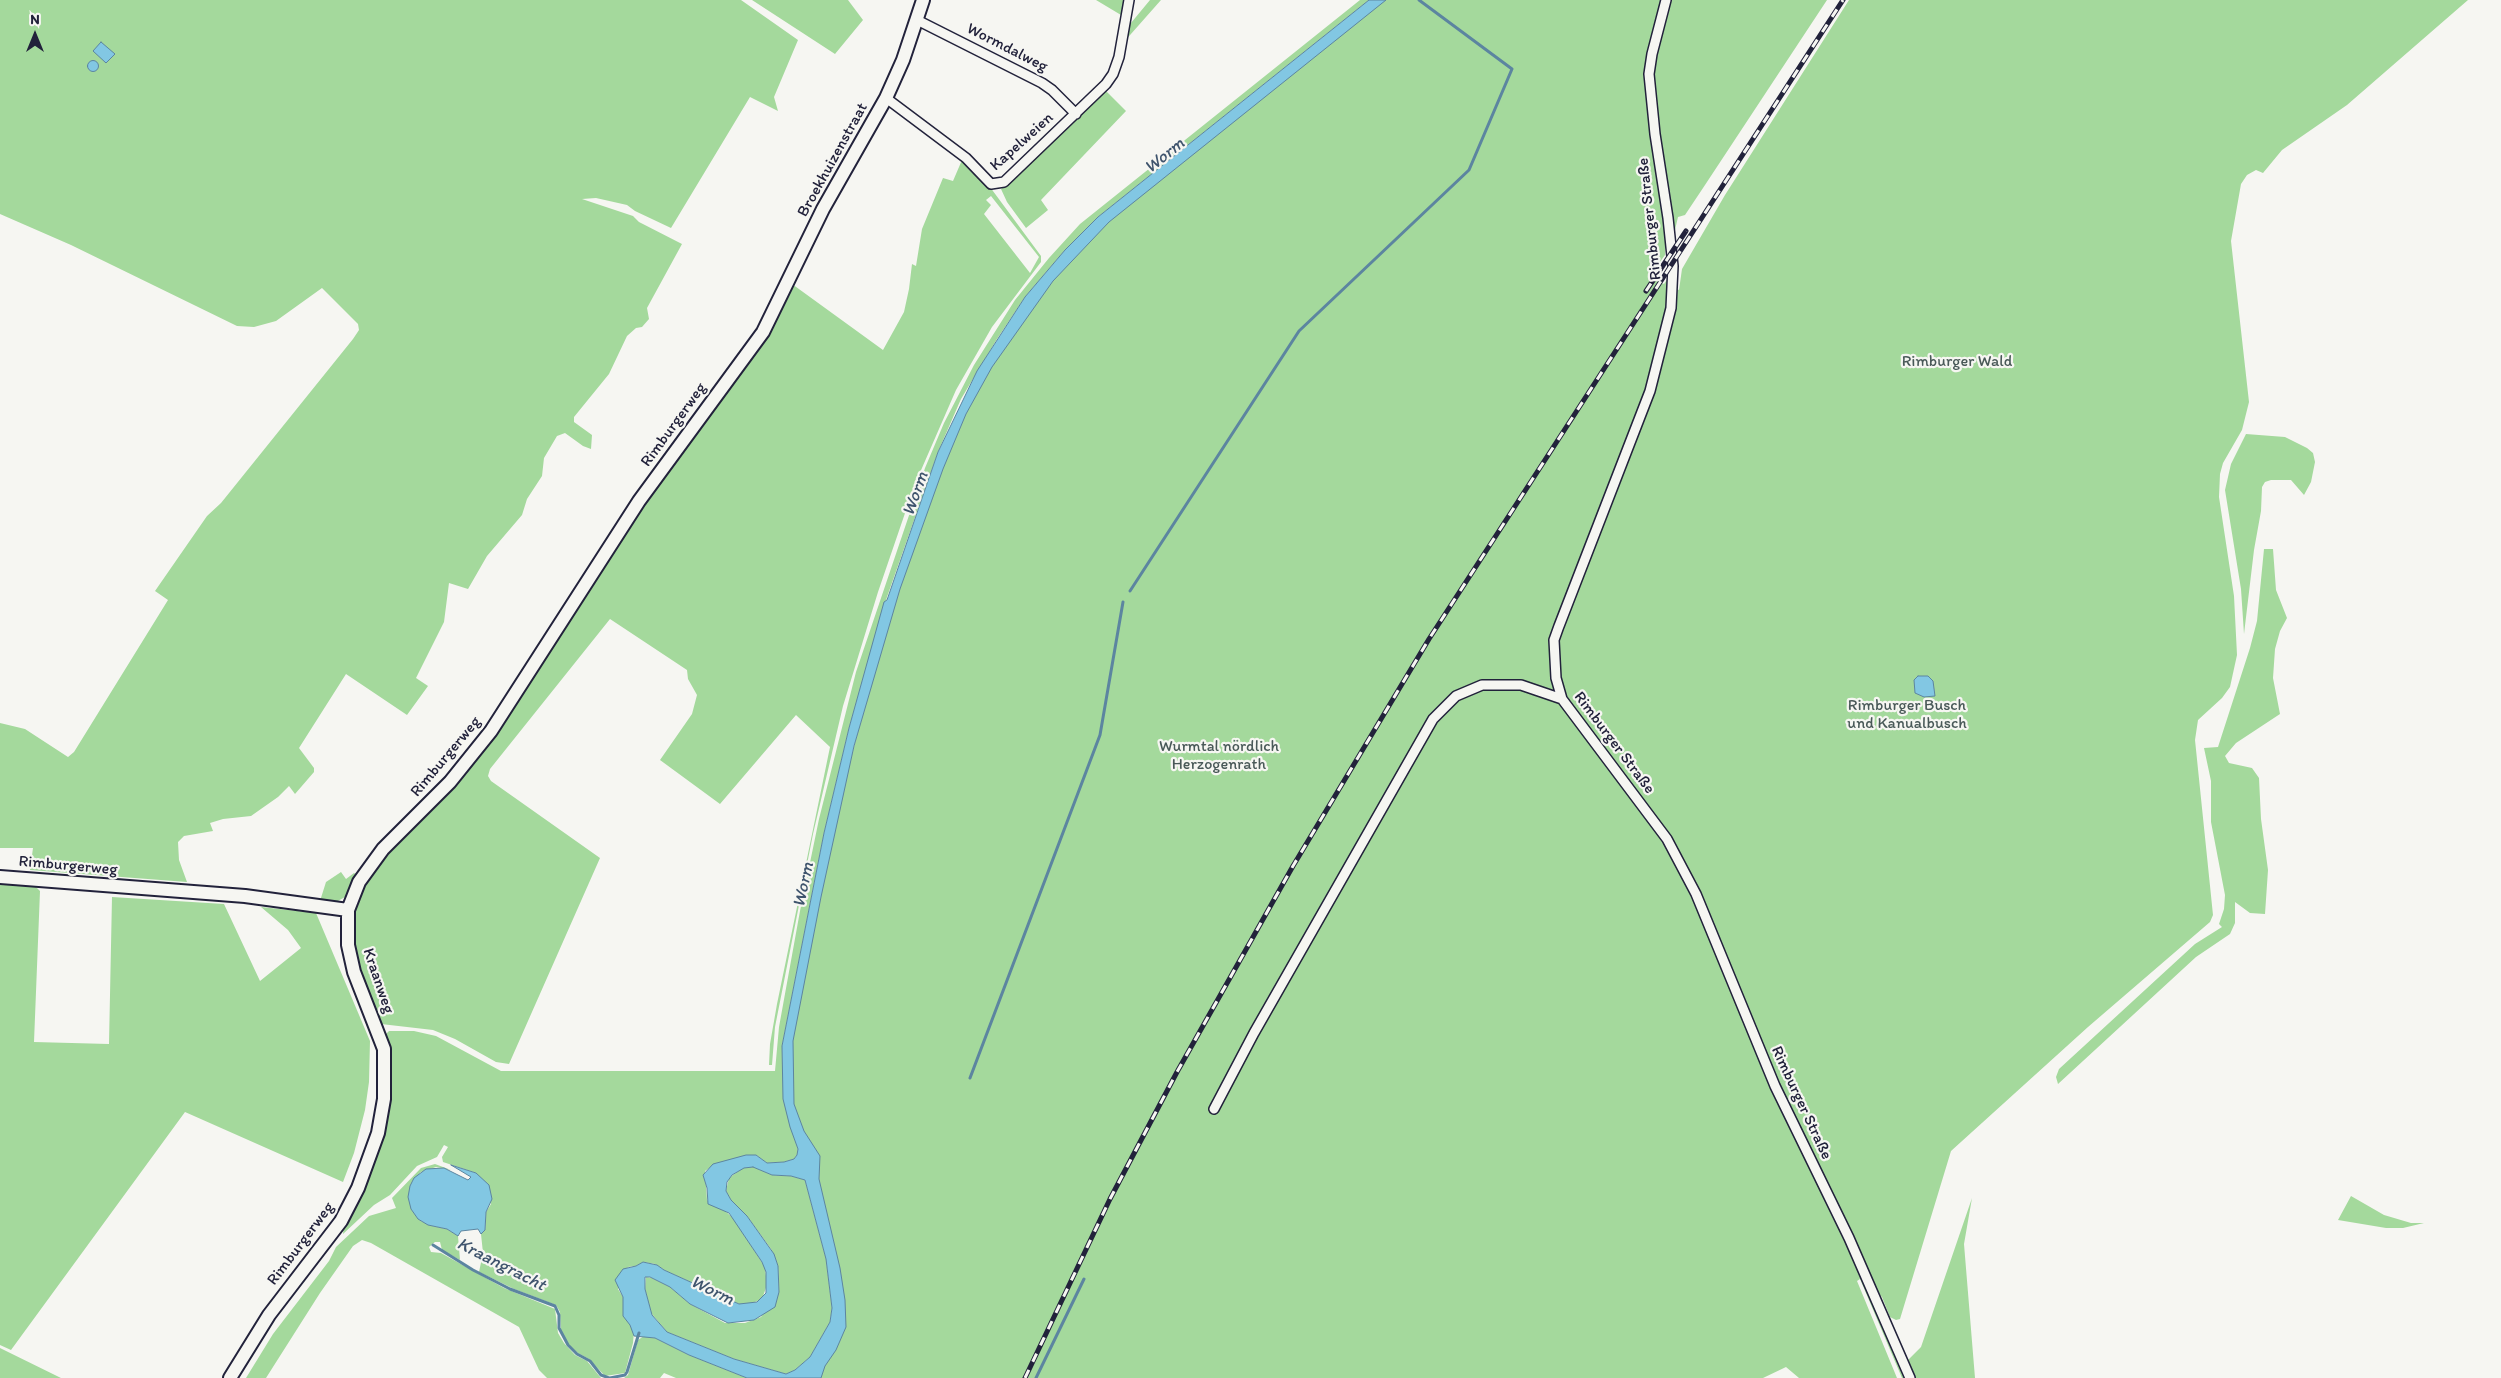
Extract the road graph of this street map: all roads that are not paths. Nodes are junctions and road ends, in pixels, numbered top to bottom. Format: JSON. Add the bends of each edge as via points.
{"nodes":[{"id":1,"x":923,"y":0,"type":"edge"},
{"id":2,"x":1129,"y":0,"type":"edge"},
{"id":3,"x":1666,"y":0,"type":"edge"},
{"id":4,"x":917,"y":20,"type":"junction"},
{"id":5,"x":886,"y":98,"type":"junction"},
{"id":6,"x":1076,"y":114,"type":"junction"},
{"id":7,"x":762,"y":332,"type":"joint"},
{"id":8,"x":1562,"y":699,"type":"junction"},
{"id":9,"x":0,"y":876,"type":"edge"},
{"id":10,"x":348,"y":910,"type":"junction"},
{"id":11,"x":378,"y":1032,"type":"joint"},
{"id":12,"x":1214,"y":1110,"type":"dead end"},
{"id":13,"x":230,"y":1378,"type":"edge"},
{"id":14,"x":1910,"y":1378,"type":"edge"}],
"edges":[{"from":1,"to":4,"type":"street","name":"Broekhuizenstraat"},
{"from":2,"to":6,"type":"street","name":"Kapelweien","via":[[1113,74]]},
{"from":3,"to":8,"type":"street","name":"Rimburger Straße","via":[[1649,74],[1668,218],[1672,308],[1650,390],[1554,640],[1556,678]]},
{"from":4,"to":5,"type":"street","name":"Broekhuizenstraat"},
{"from":4,"to":6,"type":"street","name":"Wormdalweg","via":[[1042,82]]},
{"from":5,"to":6,"type":"street","name":"Kapelweien","via":[[966,158],[994,184],[1004,182]]},
{"from":5,"to":7,"type":"street","name":"Broekhuizenstraat","via":[[822,209]]},
{"from":7,"to":10,"type":"street","name":"Rimburgerweg","via":[[634,509],[491,731],[450,782],[373,860]]},
{"from":8,"to":12,"type":"street","via":[[1522,685],[1482,685],[1456,696],[1433,719],[1254,1032]]},
{"from":8,"to":14,"type":"street","name":"Rimburger Straße","via":[[1662,833],[1681,864],[1707,918],[1775,1086],[1849,1238]]},
{"from":9,"to":10,"type":"street","name":"Rimburgerweg","via":[[245,896]]},
{"from":10,"to":11,"type":"street","name":"Kraanweg","via":[[351,958]]},
{"from":11,"to":13,"type":"street","name":"Rimburgerweg","via":[[385,1058],[384,1099],[378,1133],[358,1188],[334,1232],[269,1315]]}]}
